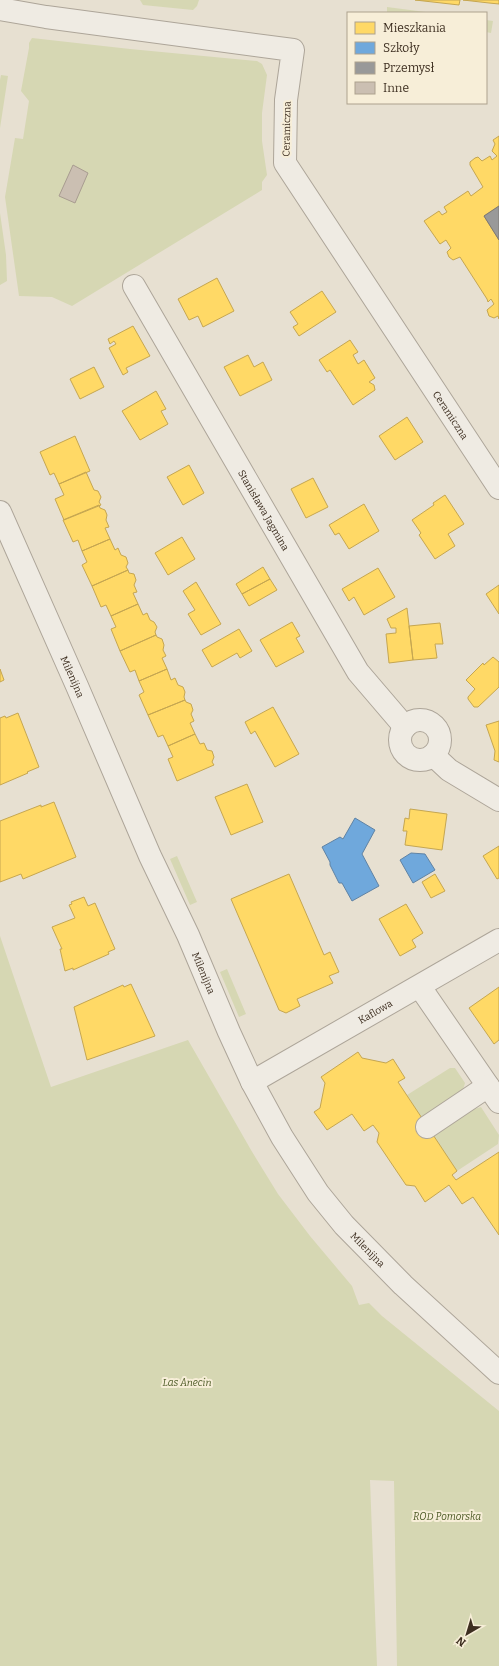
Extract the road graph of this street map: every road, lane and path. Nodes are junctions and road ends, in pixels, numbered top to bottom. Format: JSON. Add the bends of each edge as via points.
{"nodes":[{"id":1,"x":0,"y":9,"type":"edge"},
{"id":2,"x":134,"y":286,"type":"dead end"},
{"id":3,"x":499,"y":488,"type":"edge"},
{"id":4,"x":0,"y":512,"type":"edge"},
{"id":5,"x":499,"y":800,"type":"edge"},
{"id":6,"x":499,"y":940,"type":"edge"},
{"id":7,"x":420,"y":986,"type":"junction"},
{"id":8,"x":252,"y":1082,"type":"junction"},
{"id":9,"x":496,"y":1096,"type":"edge"},
{"id":10,"x":427,"y":1127,"type":"dead end"},
{"id":11,"x":499,"y":1373,"type":"edge"}],
"edges":[{"from":1,"to":3,"type":"street","name":"Ceramiczna","via":[[293,50],[286,100],[285,163]]},
{"from":2,"to":5,"type":"street","name":"Stanisława Jagmina","via":[[358,672],[405,728],[410,722],[417,720],[432,723],[440,735],[438,749],[433,755],[449,770]]},
{"from":4,"to":8,"type":"street","name":"Milenijna"},
{"from":6,"to":7,"type":"street","name":"Kaflowa"},
{"from":7,"to":8,"type":"street","name":"Kaflowa"},
{"from":7,"to":9,"type":"street"},
{"from":8,"to":11,"type":"street","name":"Milenijna","via":[[282,1137],[318,1193],[344,1225],[403,1285]]},
{"from":9,"to":10,"type":"street"}]}
